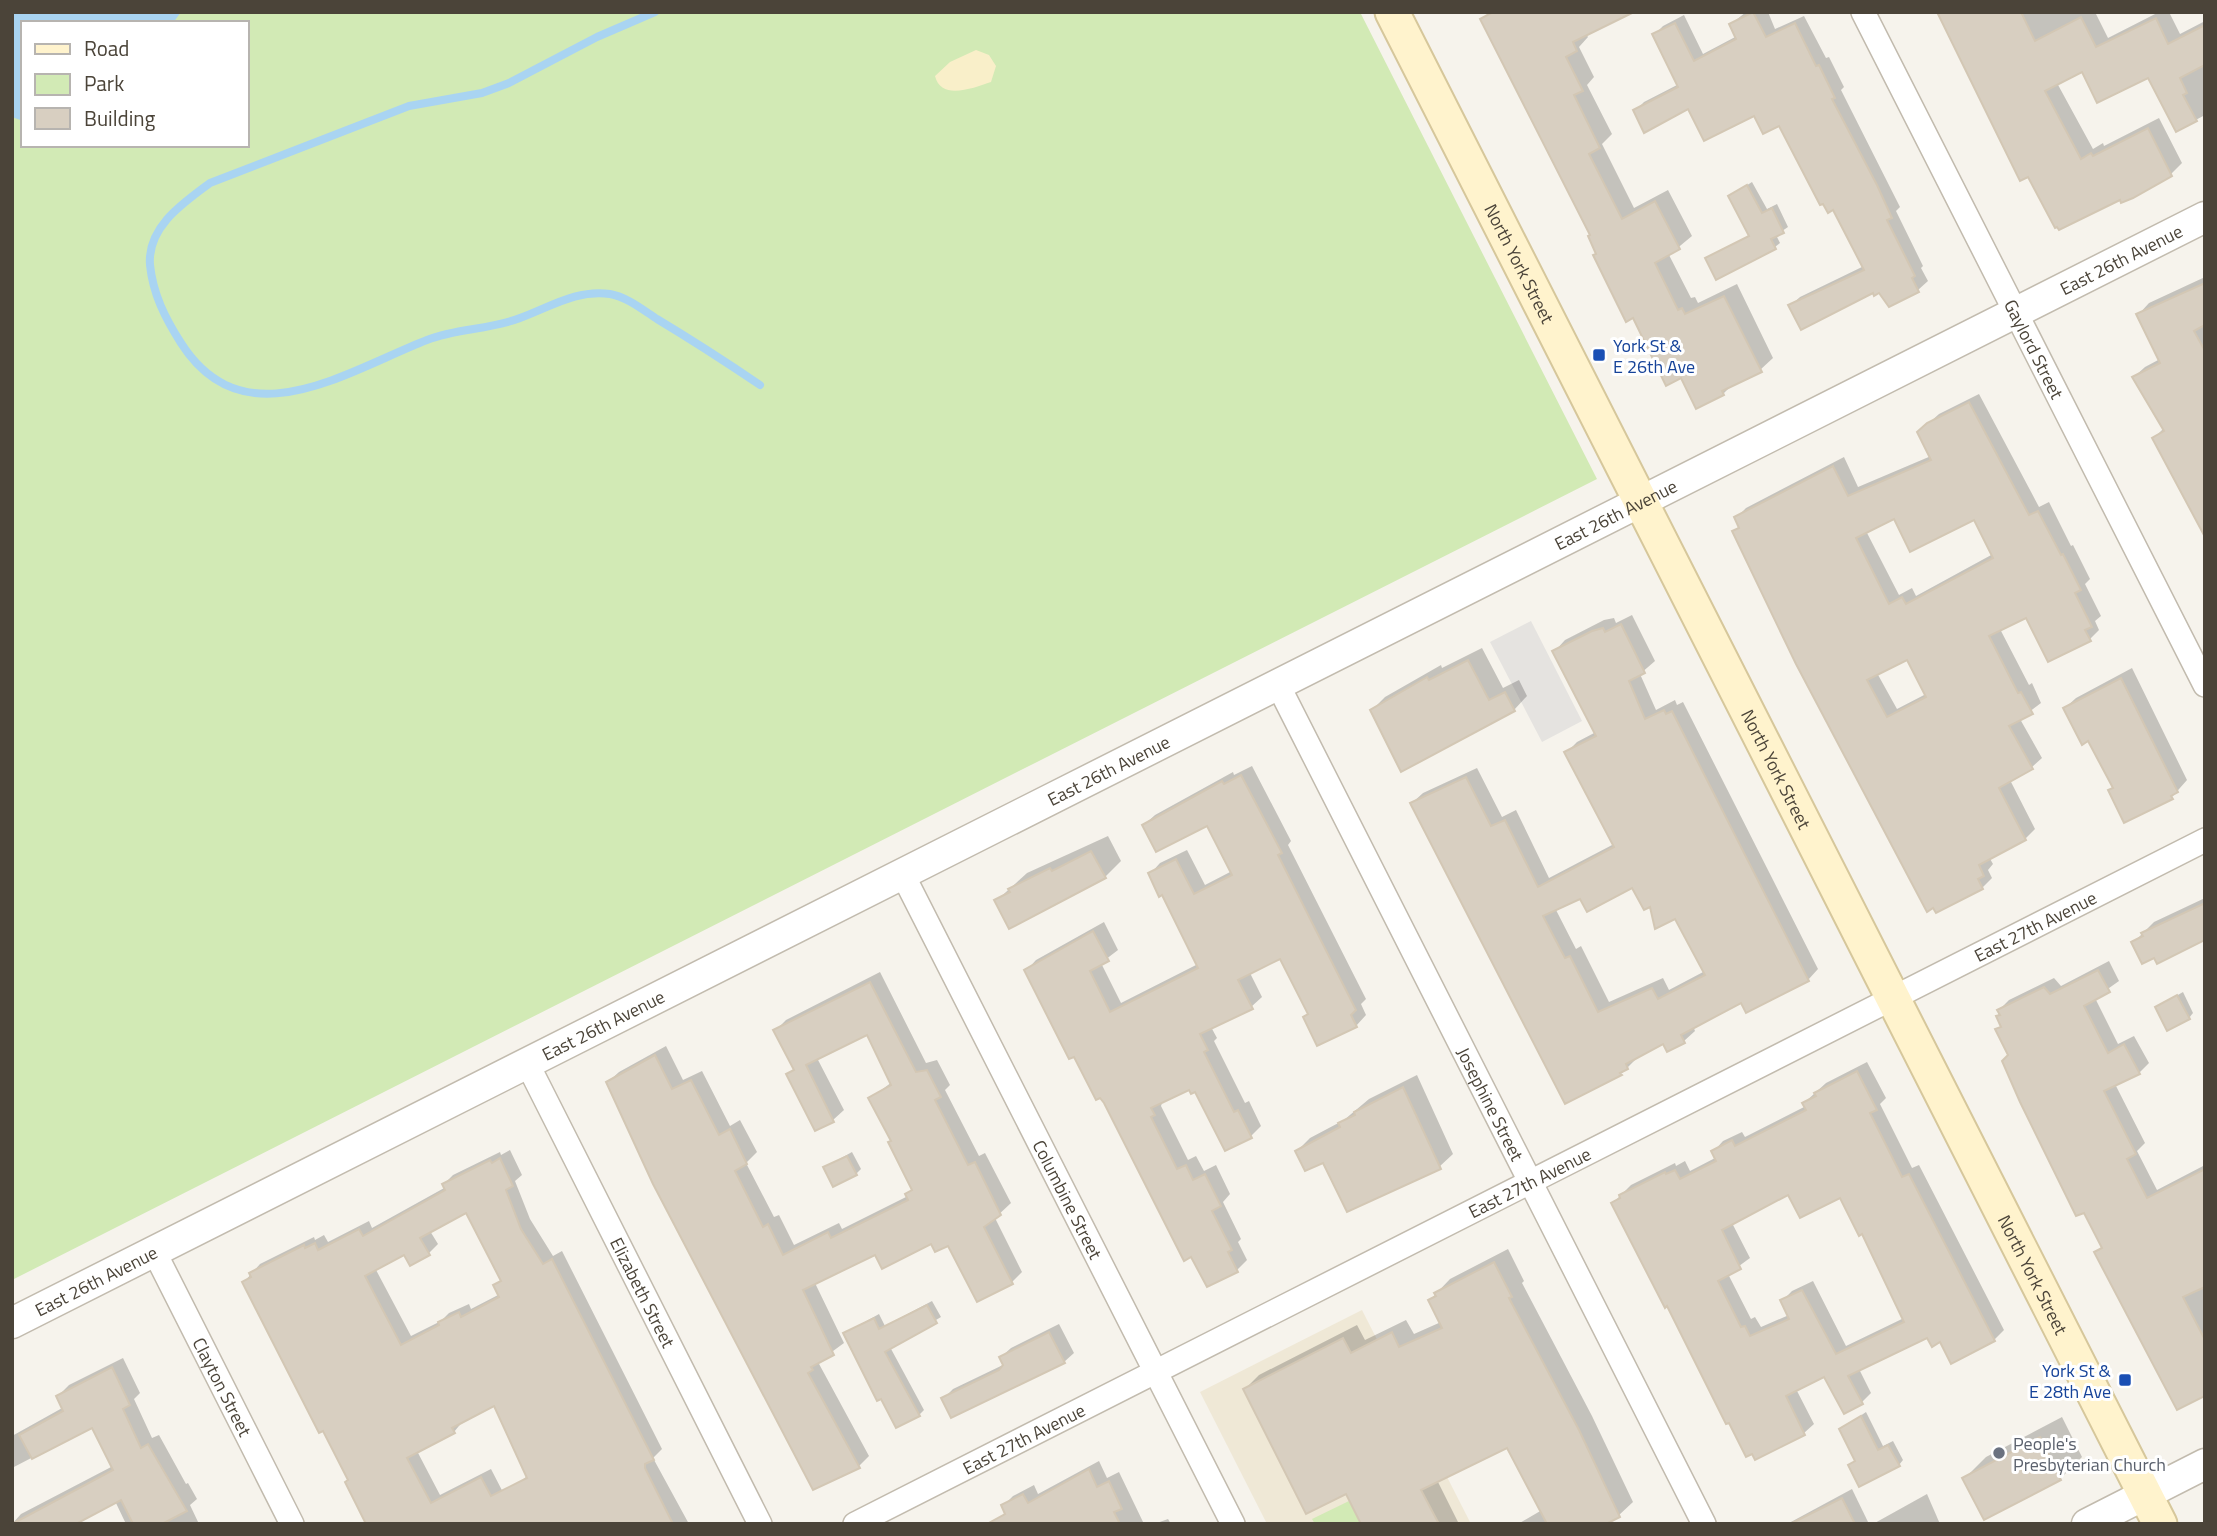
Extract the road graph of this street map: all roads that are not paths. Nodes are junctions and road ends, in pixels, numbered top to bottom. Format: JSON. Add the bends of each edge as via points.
{"nodes":[{"id":1,"x":1392,"y":12,"type":"edge"},
{"id":2,"x":1863,"y":12,"type":"edge"},
{"id":3,"x":2205,"y":217,"type":"edge"},
{"id":4,"x":2015,"y":312,"type":"junction"},
{"id":5,"x":1639,"y":500,"type":"junction"},
{"id":6,"x":1277,"y":683,"type":"junction"},
{"id":7,"x":2205,"y":685,"type":"edge"},
{"id":8,"x":2205,"y":840,"type":"edge"},
{"id":9,"x":902,"y":873,"type":"junction"},
{"id":10,"x":1893,"y":999,"type":"junction"},
{"id":11,"x":527,"y":1063,"type":"junction"},
{"id":12,"x":1530,"y":1182,"type":"junction"},
{"id":13,"x":154,"y":1251,"type":"junction"},
{"id":14,"x":12,"y":1323,"type":"edge"},
{"id":15,"x":1155,"y":1372,"type":"junction"},
{"id":16,"x":2205,"y":1464,"type":"edge"},
{"id":17,"x":2145,"y":1494,"type":"junction"},
{"id":18,"x":292,"y":1524,"type":"edge"},
{"id":19,"x":760,"y":1524,"type":"edge"},
{"id":20,"x":855,"y":1524,"type":"edge"},
{"id":21,"x":1233,"y":1524,"type":"edge"},
{"id":22,"x":1704,"y":1524,"type":"edge"},
{"id":23,"x":2087,"y":1524,"type":"edge"},
{"id":24,"x":2160,"y":1524,"type":"edge"}],
"edges":[{"from":1,"to":5,"type":"main road","name":"North York Street"},
{"from":2,"to":4,"type":"street","name":"Gaylord Street"},
{"from":3,"to":4,"type":"street","name":"East 26th Avenue"},
{"from":4,"to":5,"type":"street","name":"East 26th Avenue"},
{"from":4,"to":7,"type":"street","name":"Gaylord Street"},
{"from":5,"to":6,"type":"street","name":"East 26th Avenue"},
{"from":5,"to":10,"type":"main road","name":"North York Street"},
{"from":6,"to":9,"type":"street","name":"East 26th Avenue"},
{"from":6,"to":12,"type":"street","name":"Josephine Street"},
{"from":8,"to":10,"type":"street","name":"East 27th Avenue"},
{"from":9,"to":11,"type":"street","name":"East 26th Avenue"},
{"from":9,"to":15,"type":"street","name":"Columbine Street"},
{"from":10,"to":12,"type":"street","name":"East 27th Avenue"},
{"from":10,"to":17,"type":"main road","name":"North York Street"},
{"from":11,"to":13,"type":"street","name":"East 26th Avenue"},
{"from":11,"to":19,"type":"street","name":"Elizabeth Street"},
{"from":12,"to":15,"type":"street","name":"East 27th Avenue"},
{"from":12,"to":22,"type":"street","name":"Josephine Street"},
{"from":13,"to":14,"type":"street","name":"East 26th Avenue"},
{"from":13,"to":18,"type":"street","name":"Clayton Street"},
{"from":15,"to":20,"type":"street","name":"East 27th Avenue"},
{"from":15,"to":21,"type":"street","name":"Columbine Street"},
{"from":16,"to":17,"type":"street"},
{"from":17,"to":23,"type":"street"},
{"from":17,"to":24,"type":"main road","name":"North York Street"}]}
